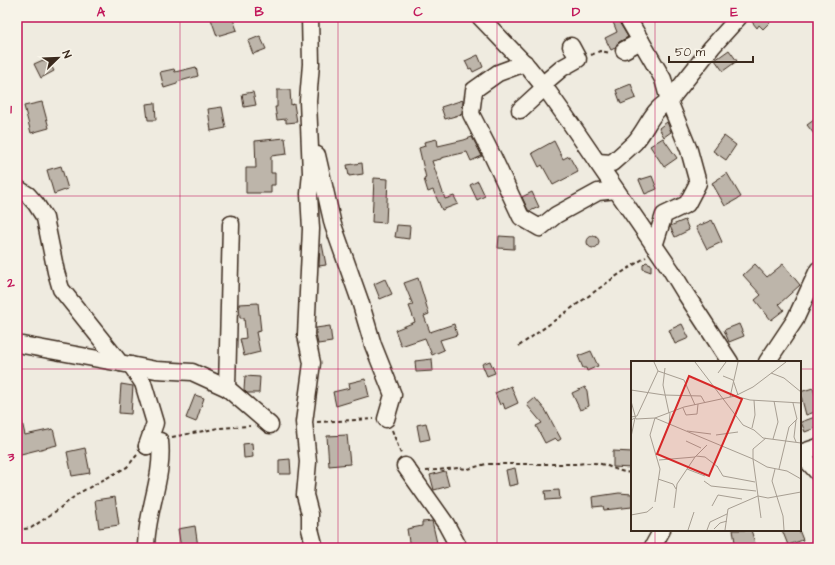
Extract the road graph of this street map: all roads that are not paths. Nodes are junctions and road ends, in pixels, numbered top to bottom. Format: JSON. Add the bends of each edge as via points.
{"nodes":[{"id":1,"x":310,"y":17,"type":"edge"},
{"id":2,"x":480,"y":17,"type":"edge"},
{"id":3,"x":627,"y":17,"type":"edge"},
{"id":4,"x":739,"y":17,"type":"edge"},
{"id":5,"x":641,"y":40,"type":"junction"},
{"id":6,"x":624,"y":50,"type":"road end"},
{"id":7,"x":575,"y":52,"type":"road end"},
{"id":8,"x":525,"y":63,"type":"junction"},
{"id":9,"x":543,"y":86,"type":"junction"},
{"id":10,"x":669,"y":101,"type":"junction"},
{"id":11,"x":520,"y":110,"type":"dead end"},
{"id":12,"x":309,"y":119,"type":"junction"},
{"id":13,"x":597,"y":162,"type":"junction"},
{"id":14,"x":17,"y":188,"type":"edge"},
{"id":15,"x":616,"y":190,"type":"junction"},
{"id":16,"x":231,"y":224,"type":"dead end"},
{"id":17,"x":654,"y":246,"type":"junction"},
{"id":18,"x":818,"y":270,"type":"edge"},
{"id":19,"x":17,"y":344,"type":"edge"},
{"id":20,"x":729,"y":361,"type":"edge"},
{"id":21,"x":768,"y":361,"type":"edge"},
{"id":22,"x":126,"y":364,"type":"junction"},
{"id":23,"x":227,"y":388,"type":"junction"},
{"id":24,"x":386,"y":419,"type":"dead end"},
{"id":25,"x":270,"y":425,"type":"dead end"},
{"id":26,"x":818,"y":447,"type":"edge"},
{"id":27,"x":801,"y":453,"type":"edge"},
{"id":28,"x":801,"y":454,"type":"edge"},
{"id":29,"x":405,"y":466,"type":"dead end"},
{"id":30,"x":818,"y":473,"type":"edge"},
{"id":31,"x":146,"y":548,"type":"edge"},
{"id":32,"x":315,"y":548,"type":"edge"},
{"id":33,"x":460,"y":548,"type":"edge"}],
"edges":[{"from":1,"to":12,"type":"street"},
{"from":2,"to":8,"type":"street"},
{"from":3,"to":5,"type":"street"},
{"from":4,"to":10,"type":"street"},
{"from":5,"to":6,"type":"street"},
{"from":5,"to":10,"type":"street","via":[[663,79]]},
{"from":7,"to":9,"type":"street"},
{"from":8,"to":9,"type":"street"},
{"from":8,"to":15,"type":"street","via":[[498,73],[474,90],[470,114],[521,217],[540,228],[556,215],[598,192]]},
{"from":9,"to":11,"type":"street"},
{"from":9,"to":13,"type":"street"},
{"from":10,"to":13,"type":"street","via":[[651,117],[636,140],[612,163]]},
{"from":10,"to":17,"type":"street","via":[[698,183],[687,204],[664,215]]},
{"from":12,"to":24,"type":"street","via":[[333,225],[373,345],[393,395]]},
{"from":12,"to":32,"type":"street","via":[[311,229],[306,335],[312,363],[304,422],[308,462],[305,495]]},
{"from":13,"to":15,"type":"street"},
{"from":14,"to":22,"type":"street","via":[[32,200],[45,218],[61,289]]},
{"from":15,"to":17,"type":"street"},
{"from":16,"to":23,"type":"street"},
{"from":17,"to":20,"type":"street"},
{"from":18,"to":21,"type":"street","via":[[795,320]]},
{"from":19,"to":22,"type":"street"},
{"from":22,"to":23,"type":"street","via":[[156,370],[192,372]]},
{"from":22,"to":31,"type":"street","via":[[143,383],[155,422],[147,446],[160,441],[161,453]]},
{"from":23,"to":25,"type":"street"},
{"from":26,"to":27,"type":"street"},
{"from":28,"to":30,"type":"street"},
{"from":29,"to":33,"type":"street"}]}
